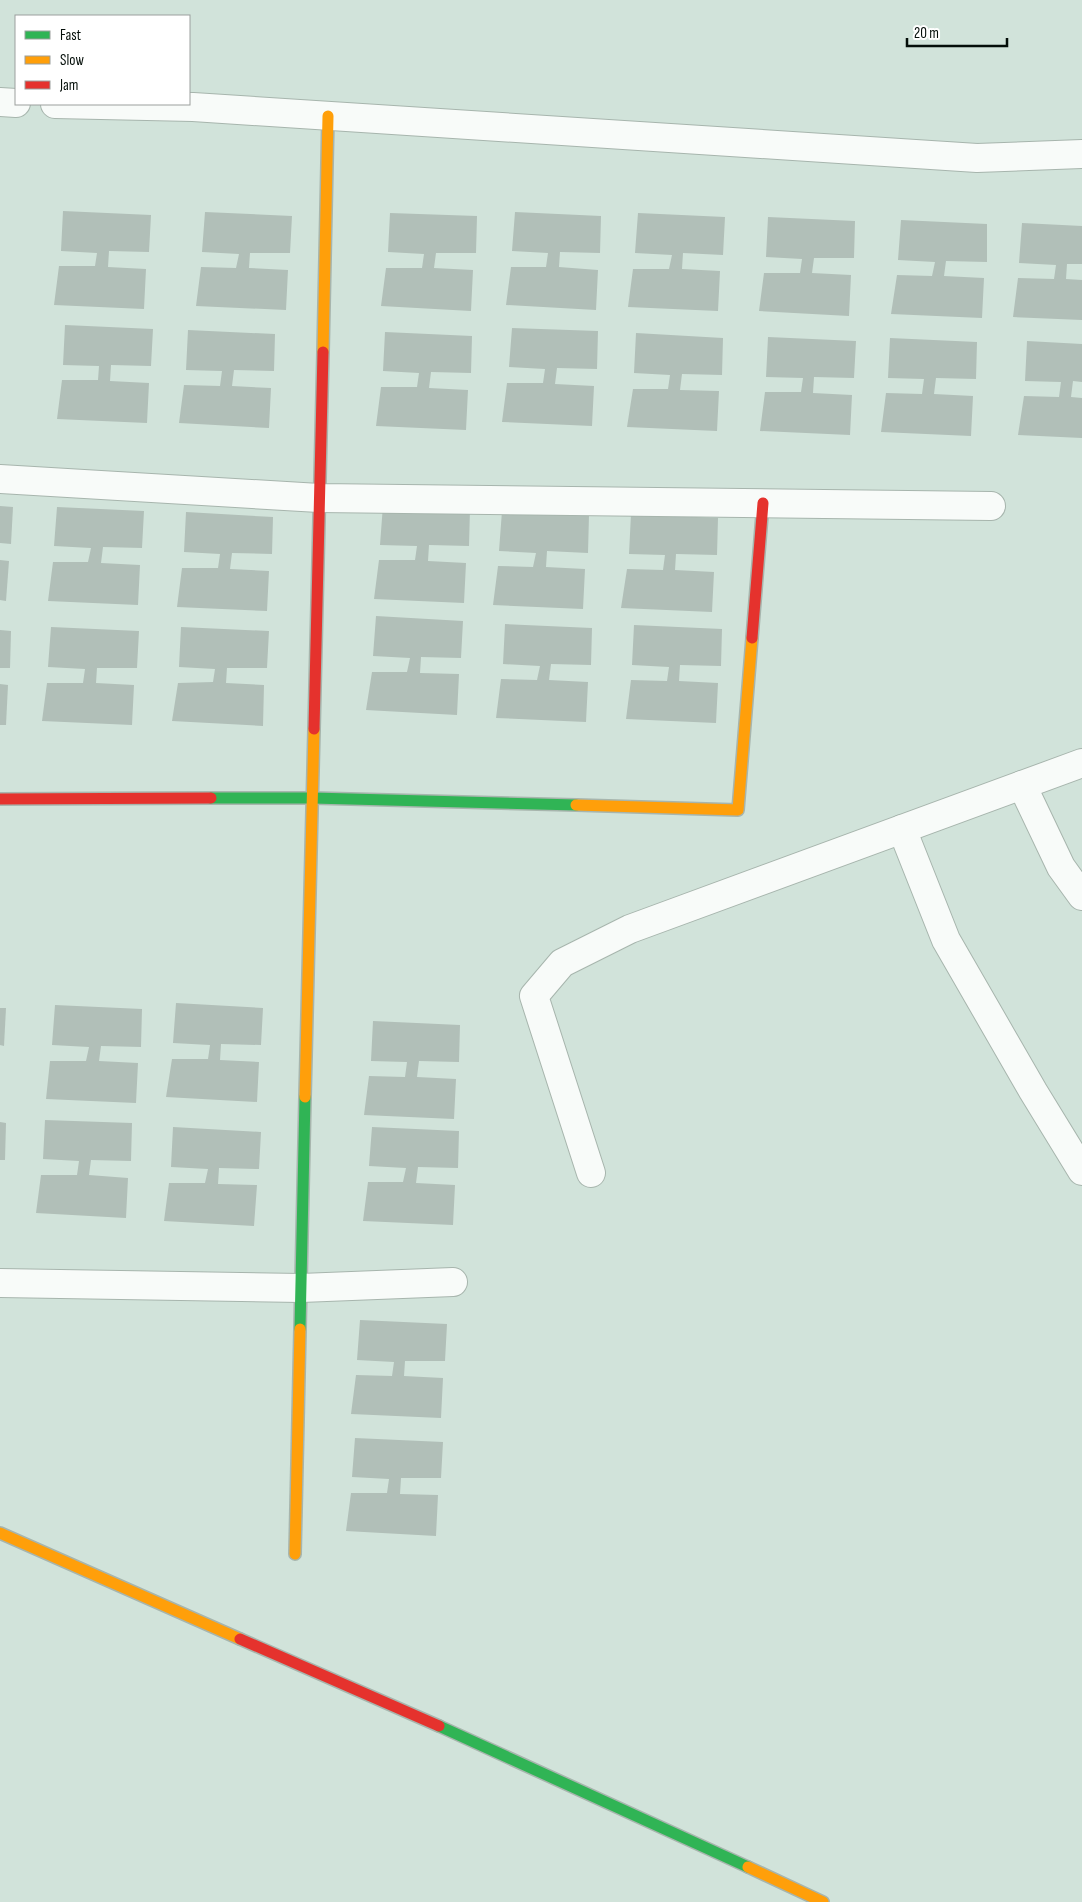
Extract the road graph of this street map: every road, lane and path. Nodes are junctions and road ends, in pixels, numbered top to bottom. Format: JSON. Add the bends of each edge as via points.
{"nodes":[{"id":1,"x":0,"y":102,"type":"edge"},
{"id":2,"x":15,"y":103,"type":"edge"},
{"id":3,"x":101,"y":105,"type":"edge"},
{"id":4,"x":328,"y":116,"type":"junction"},
{"id":5,"x":1082,"y":154,"type":"edge"},
{"id":6,"x":0,"y":479,"type":"edge"},
{"id":7,"x":319,"y":498,"type":"junction"},
{"id":8,"x":763,"y":504,"type":"junction"},
{"id":9,"x":991,"y":506,"type":"dead end"},
{"id":10,"x":1082,"y":763,"type":"edge"},
{"id":11,"x":1022,"y":785,"type":"junction"},
{"id":12,"x":312,"y":798,"type":"junction"},
{"id":13,"x":0,"y":799,"type":"edge"},
{"id":14,"x":902,"y":829,"type":"junction"},
{"id":15,"x":1082,"y":896,"type":"edge"},
{"id":16,"x":1082,"y":1171,"type":"edge"},
{"id":17,"x":591,"y":1173,"type":"dead end"},
{"id":18,"x":453,"y":1282,"type":"dead end"},
{"id":19,"x":0,"y":1283,"type":"edge"},
{"id":20,"x":301,"y":1288,"type":"junction"},
{"id":21,"x":0,"y":1533,"type":"edge"},
{"id":22,"x":295,"y":1554,"type":"dead end"},
{"id":23,"x":823,"y":1902,"type":"edge"}],
"edges":[{"from":1,"to":2,"type":"street"},
{"from":3,"to":4,"type":"street"},
{"from":4,"to":5,"type":"street","via":[[977,158]]},
{"from":4,"to":7,"type":"street"},
{"from":6,"to":7,"type":"street"},
{"from":7,"to":8,"type":"street"},
{"from":7,"to":12,"type":"street"},
{"from":8,"to":9,"type":"street"},
{"from":8,"to":12,"type":"street","via":[[738,810]]},
{"from":10,"to":11,"type":"street"},
{"from":11,"to":14,"type":"street"},
{"from":11,"to":15,"type":"street","via":[[1061,867]]},
{"from":12,"to":13,"type":"street"},
{"from":12,"to":20,"type":"street"},
{"from":14,"to":16,"type":"street","via":[[946,940]]},
{"from":14,"to":17,"type":"street","via":[[630,929],[562,963],[534,996]]},
{"from":18,"to":20,"type":"street"},
{"from":19,"to":20,"type":"street"},
{"from":20,"to":22,"type":"street"},
{"from":21,"to":23,"type":"street","via":[[498,1752]]}]}
